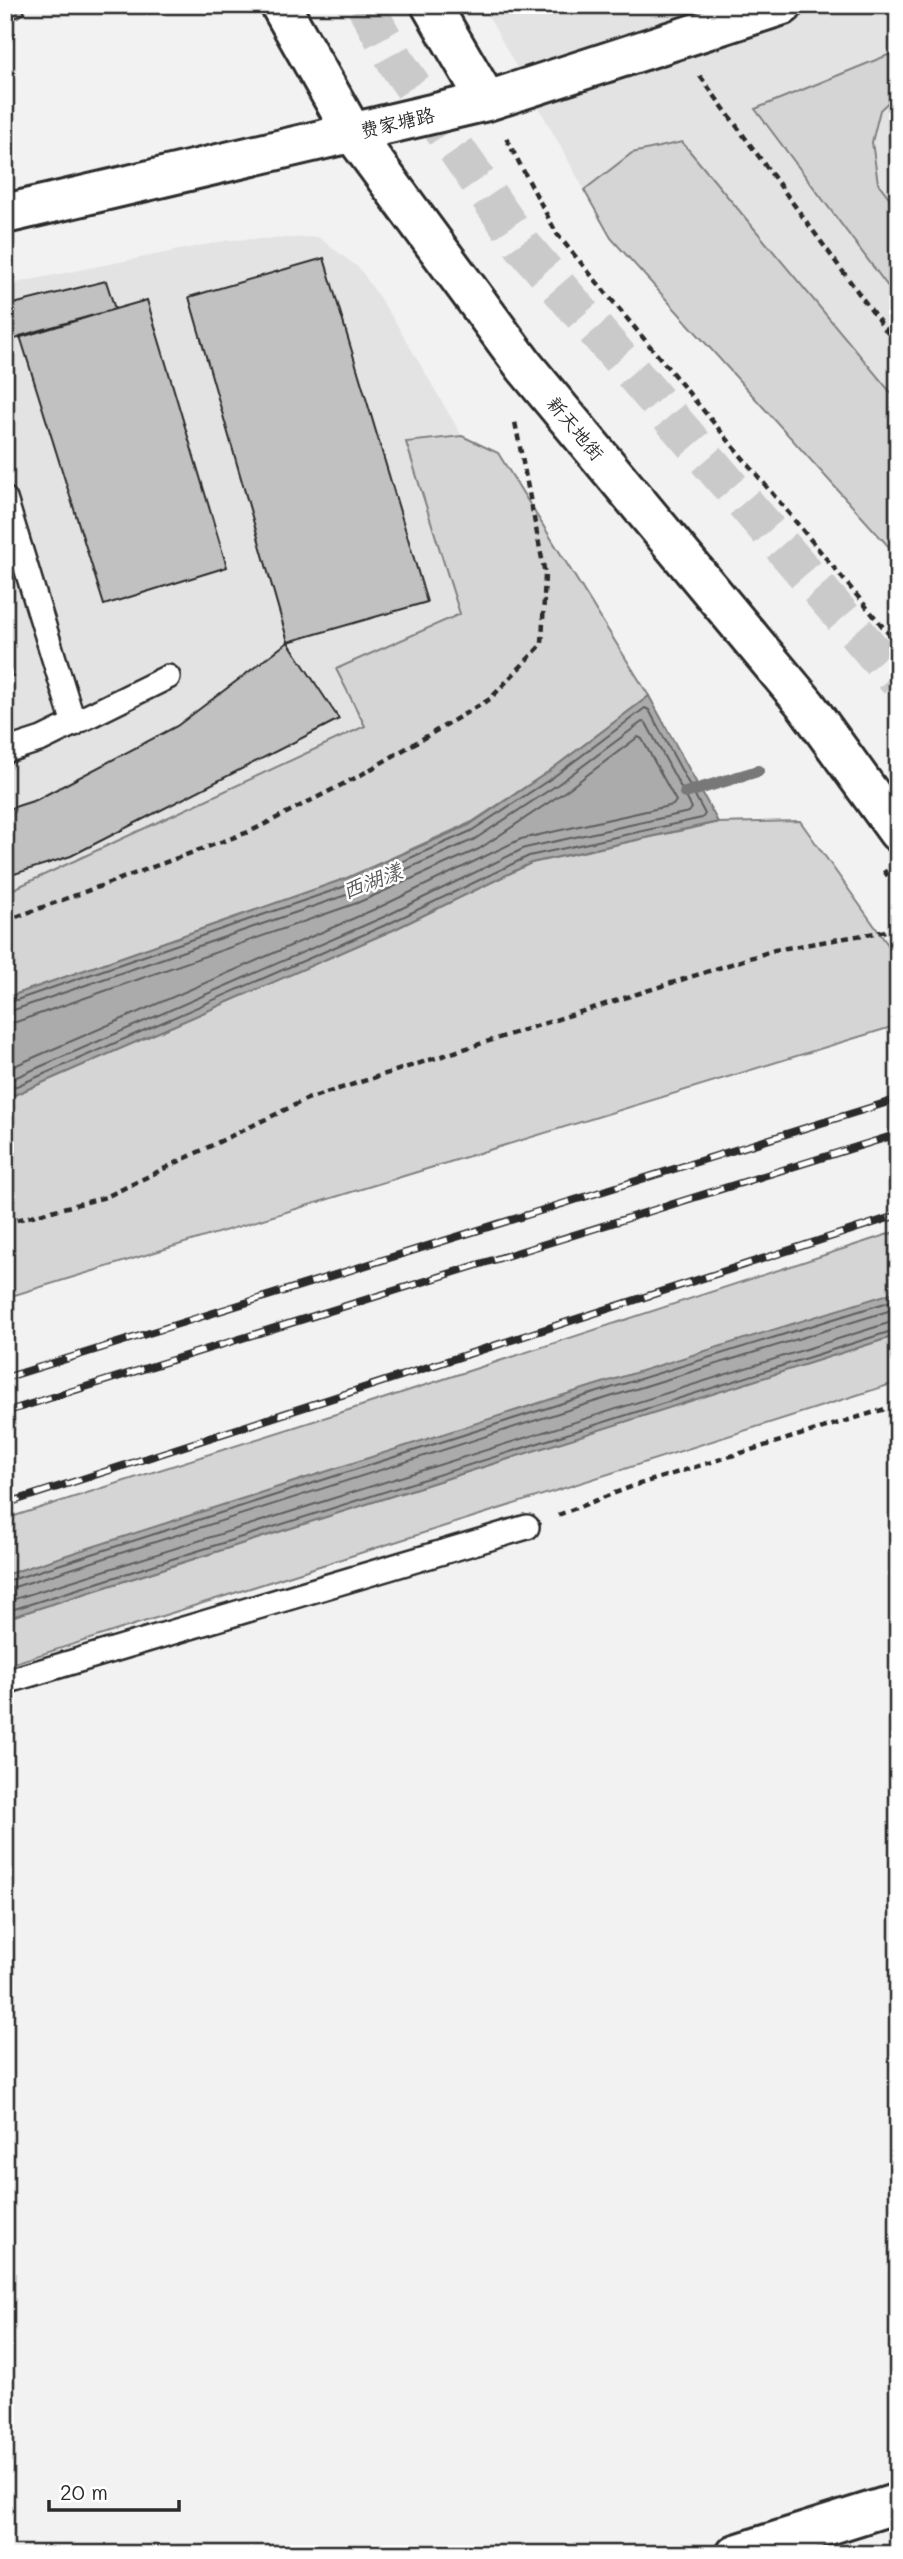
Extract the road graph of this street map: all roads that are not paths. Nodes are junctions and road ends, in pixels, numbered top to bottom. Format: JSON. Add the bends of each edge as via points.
{"nodes":[{"id":1,"x":279,"y":5,"type":"edge"},
{"id":2,"x":431,"y":5,"type":"edge"},
{"id":3,"x":783,"y":5,"type":"edge"},
{"id":4,"x":487,"y":101,"type":"junction"},
{"id":5,"x":352,"y":132,"type":"junction"},
{"id":6,"x":5,"y":214,"type":"edge"},
{"id":7,"x":5,"y":499,"type":"edge"},
{"id":8,"x":168,"y":677,"type":"dead end"},
{"id":9,"x":74,"y":724,"type":"junction"},
{"id":10,"x":5,"y":751,"type":"edge"},
{"id":11,"x":898,"y":832,"type":"edge"},
{"id":12,"x":527,"y":1527,"type":"road end"},
{"id":13,"x":5,"y":1682,"type":"edge"},
{"id":14,"x":898,"y":2503,"type":"edge"},
{"id":15,"x":736,"y":2554,"type":"edge"}],
"edges":[{"from":1,"to":5,"type":"main road","name":"新天地街"},
{"from":2,"to":4,"type":"main road"},
{"from":3,"to":4,"type":"main road","name":"费家塘路"},
{"from":4,"to":5,"type":"main road","name":"费家塘路"},
{"from":5,"to":6,"type":"main road","name":"费家塘路"},
{"from":5,"to":11,"type":"main road","name":"新天地街","via":[[525,367],[806,705]]},
{"from":7,"to":9,"type":"lane"},
{"from":8,"to":9,"type":"lane"},
{"from":9,"to":10,"type":"lane"},
{"from":12,"to":13,"type":"lane"},
{"from":14,"to":15,"type":"main road"}]}
